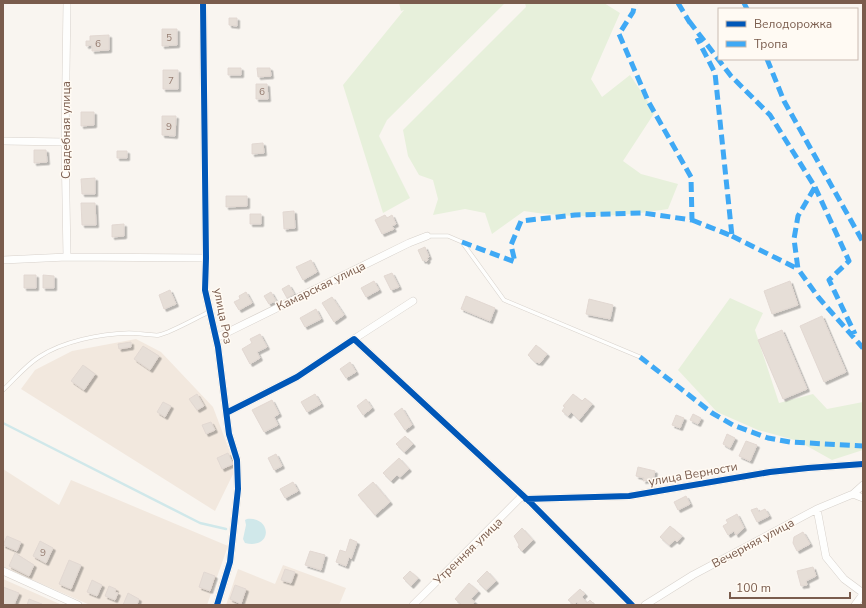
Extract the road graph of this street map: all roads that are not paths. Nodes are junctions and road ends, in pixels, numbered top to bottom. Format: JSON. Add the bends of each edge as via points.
{"nodes":[{"id":1,"x":67,"y":3,"type":"edge"},
{"id":2,"x":203,"y":3,"type":"edge"},
{"id":3,"x":3,"y":141,"type":"edge"},
{"id":4,"x":65,"y":142,"type":"junction"},
{"id":5,"x":427,"y":236,"type":"joint"},
{"id":6,"x":67,"y":257,"type":"junction"},
{"id":7,"x":206,"y":258,"type":"junction"},
{"id":8,"x":3,"y":260,"type":"edge"},
{"id":9,"x":413,"y":301,"type":"dead end"},
{"id":10,"x":209,"y":312,"type":"junction"},
{"id":11,"x":216,"y":338,"type":"junction"},
{"id":12,"x":354,"y":339,"type":"junction"},
{"id":13,"x":640,"y":357,"type":"dead end"},
{"id":14,"x":3,"y":390,"type":"edge"},
{"id":15,"x":228,"y":412,"type":"junction"},
{"id":16,"x":863,"y":464,"type":"edge"},
{"id":17,"x":863,"y":486,"type":"edge"},
{"id":18,"x":853,"y":494,"type":"junction"},
{"id":19,"x":524,"y":497,"type":"junction"},
{"id":20,"x":863,"y":498,"type":"edge"},
{"id":21,"x":817,"y":509,"type":"junction"},
{"id":22,"x":3,"y":571,"type":"edge"},
{"id":23,"x":863,"y":593,"type":"edge"},
{"id":24,"x":78,"y":605,"type":"edge"},
{"id":25,"x":217,"y":605,"type":"edge"},
{"id":26,"x":413,"y":605,"type":"edge"},
{"id":27,"x":632,"y":605,"type":"edge"},
{"id":28,"x":645,"y":605,"type":"edge"},
{"id":29,"x":855,"y":605,"type":"edge"}],
"edges":[{"from":1,"to":4,"type":"street","name":"Свадебная улица"},
{"from":2,"to":7,"type":"street","name":"улица Роз"},
{"from":3,"to":4,"type":"street"},
{"from":4,"to":6,"type":"street","name":"Свадебная улица"},
{"from":5,"to":11,"type":"street","name":"Камарская улица"},
{"from":5,"to":13,"type":"lane","via":[[448,236],[462,242],[504,300]]},
{"from":6,"to":7,"type":"street"},
{"from":6,"to":8,"type":"street"},
{"from":7,"to":10,"type":"street","name":"улица Роз","via":[[205,290]]},
{"from":9,"to":12,"type":"street"},
{"from":10,"to":11,"type":"street","name":"улица Роз"},
{"from":10,"to":14,"type":"lane","via":[[159,336],[125,333],[67,345],[40,356]]},
{"from":11,"to":15,"type":"street","name":"улица Роз"},
{"from":12,"to":15,"type":"street","via":[[297,377]]},
{"from":12,"to":19,"type":"street"},
{"from":15,"to":25,"type":"street","name":"улица Роз","via":[[230,434],[237,460],[238,489],[230,562]]},
{"from":16,"to":19,"type":"street","name":"улица Верности","via":[[770,472],[628,496]]},
{"from":17,"to":18,"type":"street","name":"Вечерняя улица"},
{"from":18,"to":20,"type":"street"},
{"from":18,"to":21,"type":"street","name":"Вечерняя улица"},
{"from":19,"to":26,"type":"street","name":"Утренняя улица"},
{"from":19,"to":27,"type":"street"},
{"from":21,"to":23,"type":"street","via":[[826,557],[844,580]]},
{"from":21,"to":28,"type":"street","name":"Вечерняя улица","via":[[693,575]]},
{"from":22,"to":24,"type":"street"},
{"from":23,"to":29,"type":"street"}]}
